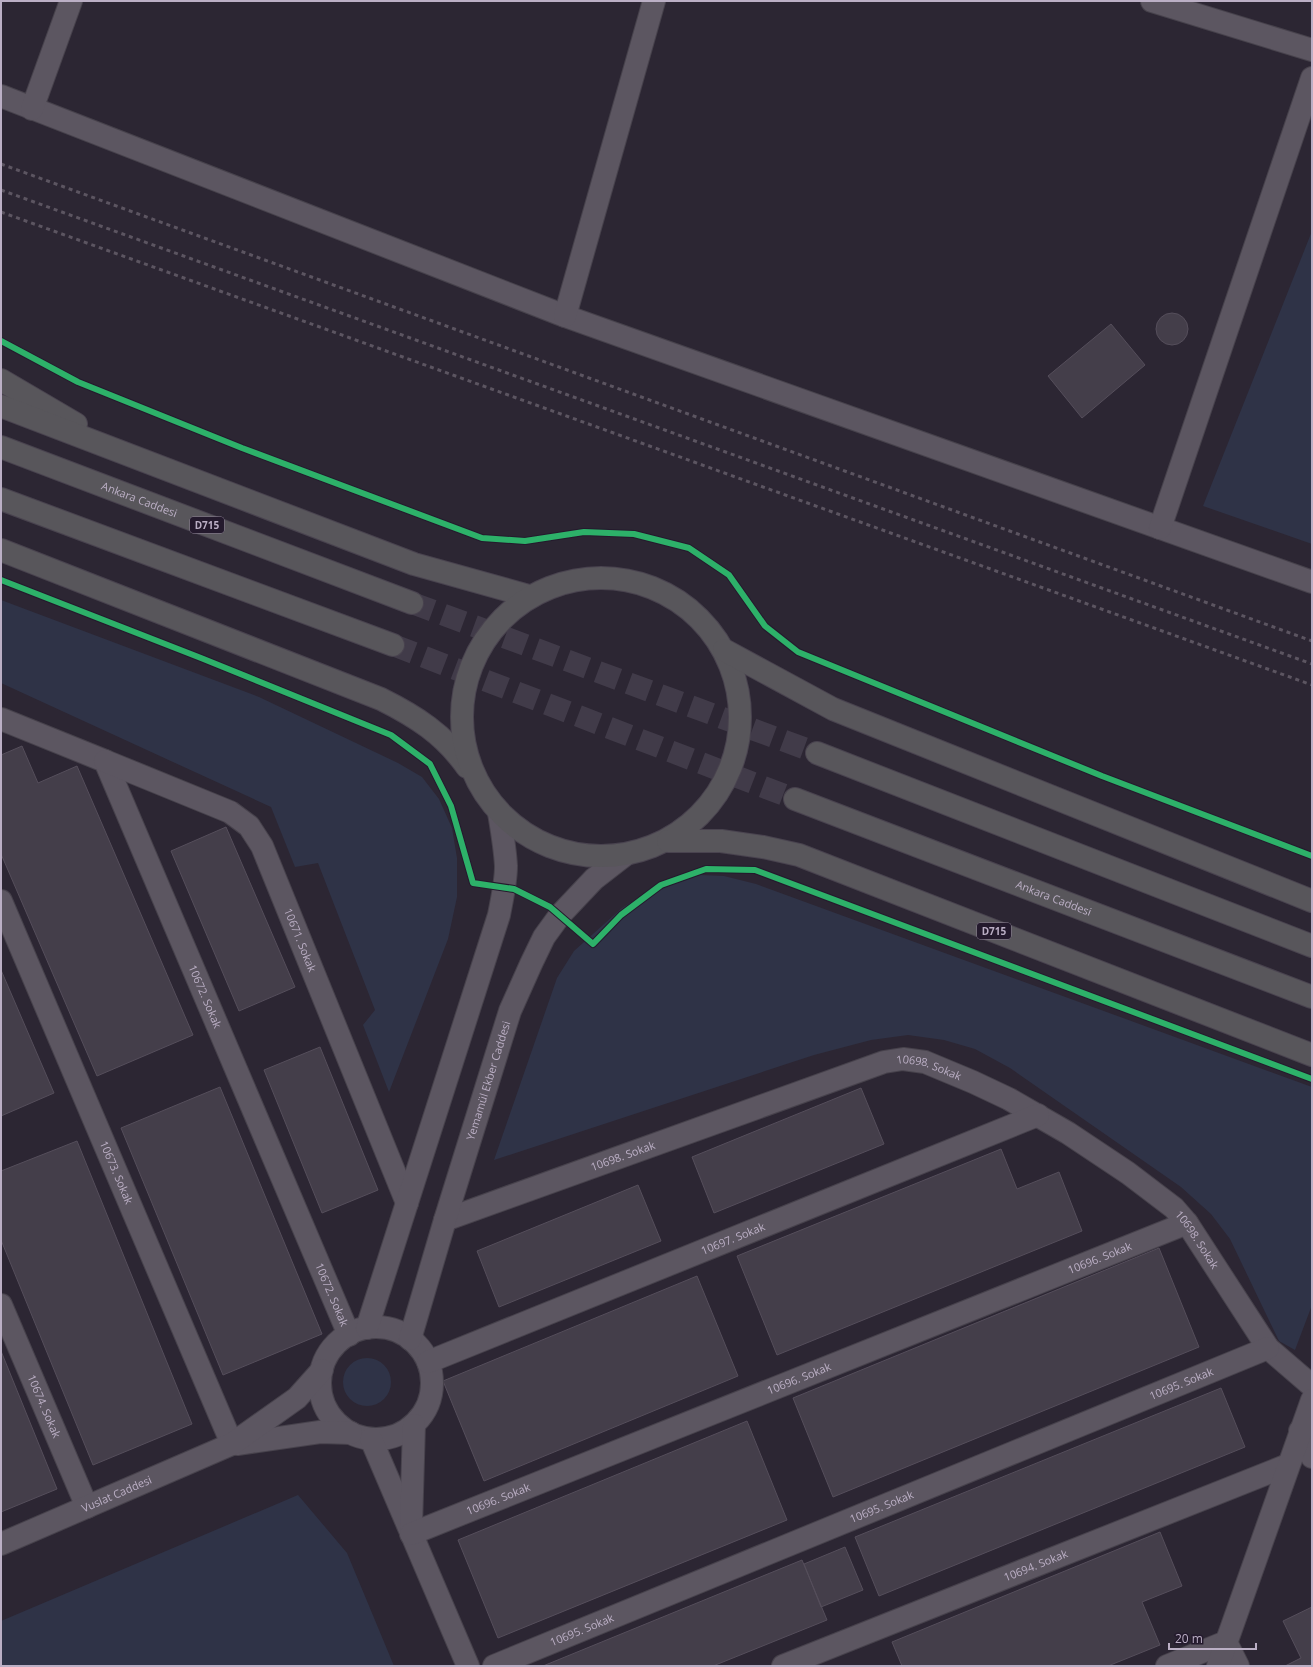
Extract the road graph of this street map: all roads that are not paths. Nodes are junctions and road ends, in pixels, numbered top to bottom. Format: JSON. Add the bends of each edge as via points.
{"nodes":[{"id":1,"x":71,"y":1,"type":"edge"},
{"id":2,"x":654,"y":1,"type":"edge"},
{"id":3,"x":1152,"y":1,"type":"edge"},
{"id":4,"x":1312,"y":50,"type":"edge"},
{"id":5,"x":1312,"y":78,"type":"edge"},
{"id":6,"x":1,"y":96,"type":"edge"},
{"id":7,"x":32,"y":109,"type":"junction"},
{"id":8,"x":565,"y":316,"type":"junction"},
{"id":9,"x":1,"y":380,"type":"edge"},
{"id":10,"x":1,"y":406,"type":"edge"},
{"id":11,"x":1,"y":447,"type":"edge"},
{"id":12,"x":118,"y":450,"type":"junction"},
{"id":13,"x":1,"y":499,"type":"edge"},
{"id":14,"x":1160,"y":528,"type":"junction"},
{"id":15,"x":1,"y":550,"type":"edge"},
{"id":16,"x":1312,"y":582,"type":"edge"},
{"id":17,"x":529,"y":596,"type":"junction"},
{"id":18,"x":412,"y":603,"type":"tunnel mouth"},
{"id":19,"x":393,"y":645,"type":"tunnel mouth"},
{"id":20,"x":724,"y":650,"type":"junction"},
{"id":21,"x":1,"y":719,"type":"edge"},
{"id":22,"x":817,"y":753,"type":"tunnel mouth"},
{"id":23,"x":105,"y":761,"type":"junction"},
{"id":24,"x":475,"y":778,"type":"junction"},
{"id":25,"x":795,"y":799,"type":"tunnel mouth"},
{"id":26,"x":498,"y":813,"type":"junction"},
{"id":27,"x":668,"y":841,"type":"junction"},
{"id":28,"x":625,"y":855,"type":"junction"},
{"id":29,"x":1,"y":901,"type":"edge"},
{"id":30,"x":1312,"y":901,"type":"edge"},
{"id":31,"x":1312,"y":946,"type":"edge"},
{"id":32,"x":1312,"y":997,"type":"edge"},
{"id":33,"x":1312,"y":1055,"type":"edge"},
{"id":34,"x":1038,"y":1115,"type":"junction"},
{"id":35,"x":407,"y":1203,"type":"junction"},
{"id":36,"x":445,"y":1220,"type":"junction"},
{"id":37,"x":1187,"y":1223,"type":"junction"},
{"id":38,"x":1,"y":1305,"type":"edge"},
{"id":39,"x":358,"y":1332,"type":"junction"},
{"id":40,"x":410,"y":1339,"type":"junction"},
{"id":41,"x":1268,"y":1348,"type":"junction"},
{"id":42,"x":428,"y":1362,"type":"junction"},
{"id":43,"x":322,"y":1370,"type":"junction"},
{"id":44,"x":1312,"y":1386,"type":"edge"},
{"id":45,"x":1312,"y":1400,"type":"edge"},
{"id":46,"x":414,"y":1425,"type":"junction"},
{"id":47,"x":1300,"y":1431,"type":"junction"},
{"id":48,"x":361,"y":1436,"type":"junction"},
{"id":49,"x":232,"y":1444,"type":"junction"},
{"id":50,"x":1312,"y":1457,"type":"edge"},
{"id":51,"x":1288,"y":1465,"type":"junction"},
{"id":52,"x":87,"y":1507,"type":"junction"},
{"id":53,"x":411,"y":1534,"type":"junction"},
{"id":54,"x":1,"y":1544,"type":"edge"},
{"id":55,"x":1226,"y":1642,"type":"junction"},
{"id":56,"x":468,"y":1666,"type":"edge"},
{"id":57,"x":494,"y":1666,"type":"edge"},
{"id":58,"x":784,"y":1666,"type":"edge"},
{"id":59,"x":1167,"y":1666,"type":"edge"},
{"id":60,"x":1218,"y":1666,"type":"edge"},
{"id":61,"x":1238,"y":1666,"type":"edge"}],
"edges":[{"from":1,"to":7,"type":"street"},
{"from":2,"to":8,"type":"street"},
{"from":3,"to":4,"type":"street"},
{"from":5,"to":14,"type":"street"},
{"from":6,"to":7,"type":"street"},
{"from":7,"to":8,"type":"street"},
{"from":8,"to":14,"type":"street"},
{"from":9,"to":12,"type":"highway"},
{"from":10,"to":12,"type":"highway"},
{"from":11,"to":18,"type":"highway","name":"Ankara Caddesi","number":"D715"},
{"from":12,"to":17,"type":"highway","via":[[414,564]]},
{"from":13,"to":19,"type":"highway"},
{"from":14,"to":16,"type":"street"},
{"from":15,"to":24,"type":"highway","via":[[408,712],[455,750]]},
{"from":17,"to":20,"type":"highway","via":[[571,579],[616,577],[659,589],[697,614]]},
{"from":17,"to":24,"type":"highway","via":[[497,622],[474,657],[462,697],[463,738]]},
{"from":20,"to":27,"type":"highway","via":[[739,692],[740,736],[728,778],[703,814]]},
{"from":20,"to":30,"type":"highway","via":[[833,709]]},
{"from":21,"to":23,"type":"street"},
{"from":22,"to":31,"type":"highway"},
{"from":23,"to":35,"type":"street","name":"10671. Sokak","via":[[230,812],[249,826],[262,846]]},
{"from":23,"to":39,"type":"street","name":"10672. Sokak"},
{"from":24,"to":26,"type":"highway"},
{"from":25,"to":32,"type":"highway","name":"Ankara Caddesi"},
{"from":26,"to":28,"type":"highway","via":[[530,838],[566,853],[605,857]]},
{"from":26,"to":35,"type":"street","via":[[506,866],[499,915]]},
{"from":27,"to":28,"type":"highway"},
{"from":27,"to":33,"type":"highway","number":"D715","via":[[721,841],[798,855]]},
{"from":28,"to":36,"type":"street","name":"Yemamül Ekber Caddesi","via":[[576,897],[544,937],[510,1011]]},
{"from":29,"to":49,"type":"street","name":"10673. Sokak"},
{"from":34,"to":36,"type":"street","name":"10698. Sokak","via":[[973,1082],[925,1062],[903,1059],[884,1062]]},
{"from":34,"to":37,"type":"street","name":"10698. Sokak","via":[[1156,1193]]},
{"from":34,"to":42,"type":"street","name":"10697. Sokak"},
{"from":35,"to":39,"type":"street"},
{"from":36,"to":40,"type":"street","name":"Yemamül Ekber Caddesi"},
{"from":37,"to":41,"type":"street","name":"10698. Sokak"},
{"from":37,"to":53,"type":"street","name":"10696. Sokak"},
{"from":38,"to":52,"type":"street","name":"10674. Sokak"},
{"from":39,"to":40,"type":"street","via":[[382,1328]]},
{"from":39,"to":43,"type":"street","via":[[336,1344]]},
{"from":40,"to":42,"type":"street"},
{"from":41,"to":44,"type":"street","name":"10698. Sokak"},
{"from":41,"to":57,"type":"street","name":"10695. Sokak"},
{"from":42,"to":46,"type":"street","via":[[432,1388],[429,1402]]},
{"from":43,"to":48,"type":"street","via":[[321,1389],[325,1407],[336,1422]]},
{"from":43,"to":49,"type":"street","name":"Vuslat Caddesi","via":[[297,1398]]},
{"from":45,"to":47,"type":"street"},
{"from":46,"to":48,"type":"street","via":[[402,1434],[386,1439]]},
{"from":46,"to":53,"type":"street"},
{"from":47,"to":50,"type":"street"},
{"from":47,"to":51,"type":"street"},
{"from":48,"to":49,"type":"street","name":"Vuslat Caddesi","via":[[320,1432]]},
{"from":48,"to":53,"type":"street"},
{"from":49,"to":52,"type":"street","name":"Vuslat Caddesi"},
{"from":51,"to":55,"type":"street"},
{"from":51,"to":58,"type":"street","name":"10694. Sokak"},
{"from":52,"to":54,"type":"street","name":"Vuslat Caddesi"},
{"from":53,"to":56,"type":"street"},
{"from":55,"to":59,"type":"street"},
{"from":55,"to":60,"type":"street"},
{"from":55,"to":61,"type":"street"}]}
